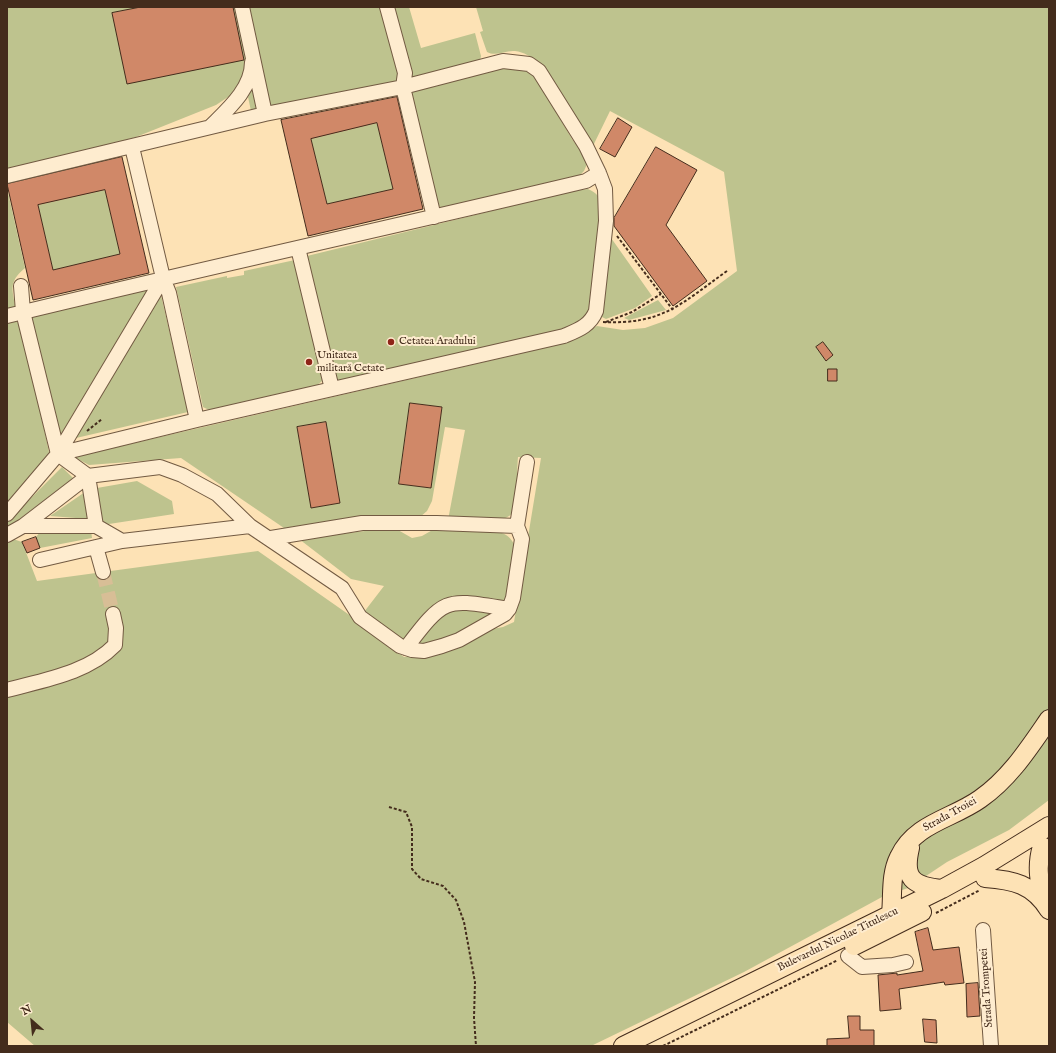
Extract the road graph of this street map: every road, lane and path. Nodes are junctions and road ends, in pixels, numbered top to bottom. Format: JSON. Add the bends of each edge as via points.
{"nodes":[{"id":1,"x":242,"y":7,"type":"edge"},
{"id":2,"x":387,"y":7,"type":"edge"},
{"id":3,"x":251,"y":52,"type":"junction"},
{"id":4,"x":403,"y":87,"type":"junction"},
{"id":5,"x":265,"y":114,"type":"junction"},
{"id":6,"x":210,"y":127,"type":"junction"},
{"id":7,"x":132,"y":147,"type":"junction"},
{"id":8,"x":599,"y":173,"type":"junction"},
{"id":9,"x":7,"y":176,"type":"edge"},
{"id":10,"x":434,"y":217,"type":"junction"},
{"id":11,"x":606,"y":221,"type":"junction"},
{"id":12,"x":298,"y":248,"type":"junction"},
{"id":13,"x":727,"y":270,"type":"dead end"},
{"id":14,"x":163,"y":278,"type":"junction"},
{"id":15,"x":21,"y":286,"type":"dead end"},
{"id":16,"x":661,"y":294,"type":"junction"},
{"id":17,"x":673,"y":310,"type":"junction"},
{"id":18,"x":23,"y":312,"type":"junction"},
{"id":19,"x":7,"y":316,"type":"edge"},
{"id":20,"x":599,"y":322,"type":"junction"},
{"id":21,"x":332,"y":389,"type":"junction"},
{"id":22,"x":81,"y":416,"type":"junction"},
{"id":23,"x":197,"y":420,"type":"junction"},
{"id":24,"x":102,"y":443,"type":"junction"},
{"id":25,"x":58,"y":454,"type":"junction"},
{"id":26,"x":527,"y":462,"type":"dead end"},
{"id":27,"x":88,"y":476,"type":"junction"},
{"id":28,"x":7,"y":514,"type":"edge"},
{"id":29,"x":23,"y":526,"type":"junction"},
{"id":30,"x":96,"y":526,"type":"junction"},
{"id":31,"x":250,"y":526,"type":"junction"},
{"id":32,"x":517,"y":526,"type":"junction"},
{"id":33,"x":7,"y":536,"type":"edge"},
{"id":34,"x":271,"y":538,"type":"junction"},
{"id":35,"x":122,"y":541,"type":"junction"},
{"id":36,"x":96,"y":547,"type":"junction"},
{"id":37,"x":40,"y":560,"type":"dead end"},
{"id":38,"x":103,"y":572,"type":"tunnel mouth"},
{"id":39,"x":509,"y":610,"type":"junction"},
{"id":40,"x":113,"y":614,"type":"tunnel mouth"},
{"id":41,"x":406,"y":648,"type":"junction"},
{"id":42,"x":7,"y":690,"type":"edge"},
{"id":43,"x":1049,"y":718,"type":"edge"},
{"id":44,"x":389,"y":807,"type":"dead end"},
{"id":45,"x":1049,"y":826,"type":"edge"},
{"id":46,"x":912,"y":838,"type":"junction"},
{"id":47,"x":1046,"y":843,"type":"edge"},
{"id":48,"x":985,"y":878,"type":"junction"},
{"id":49,"x":942,"y":889,"type":"junction"},
{"id":50,"x":1047,"y":906,"type":"edge"},
{"id":51,"x":891,"y":914,"type":"junction"},
{"id":52,"x":983,"y":930,"type":"dead end"},
{"id":53,"x":848,"y":956,"type":"dead end"},
{"id":54,"x":906,"y":962,"type":"dead end"},
{"id":55,"x":476,"y":1046,"type":"edge"},
{"id":56,"x":623,"y":1046,"type":"edge"},
{"id":57,"x":648,"y":1046,"type":"edge"},
{"id":58,"x":991,"y":1046,"type":"edge"}],
"edges":[{"from":1,"to":3,"type":"street"},
{"from":2,"to":4,"type":"street","via":[[405,73]]},
{"from":3,"to":5,"type":"street"},
{"from":3,"to":6,"type":"street","via":[[252,68],[243,90]]},
{"from":4,"to":5,"type":"street"},
{"from":4,"to":8,"type":"street","via":[[503,61],[528,64],[539,71],[586,146]]},
{"from":4,"to":10,"type":"street"},
{"from":5,"to":6,"type":"street"},
{"from":6,"to":7,"type":"street"},
{"from":7,"to":9,"type":"street"},
{"from":7,"to":14,"type":"street"},
{"from":8,"to":10,"type":"street","via":[[586,181]]},
{"from":8,"to":11,"type":"street","via":[[605,189]]},
{"from":10,"to":12,"type":"street"},
{"from":11,"to":16,"type":"path"},
{"from":11,"to":20,"type":"street","via":[[596,311]]},
{"from":12,"to":14,"type":"street"},
{"from":12,"to":21,"type":"street"},
{"from":13,"to":17,"type":"path"},
{"from":14,"to":18,"type":"street"},
{"from":14,"to":22,"type":"street"},
{"from":14,"to":23,"type":"street","via":[[169,293]]},
{"from":15,"to":18,"type":"street"},
{"from":16,"to":17,"type":"path"},
{"from":16,"to":20,"type":"path","via":[[632,312]]},
{"from":17,"to":20,"type":"path","via":[[660,316],[627,323]]},
{"from":18,"to":19,"type":"street"},
{"from":18,"to":25,"type":"street"},
{"from":20,"to":21,"type":"street","via":[[564,336]]},
{"from":21,"to":23,"type":"street"},
{"from":22,"to":24,"type":"path"},
{"from":22,"to":25,"type":"street"},
{"from":23,"to":24,"type":"street"},
{"from":24,"to":25,"type":"street"},
{"from":25,"to":27,"type":"street"},
{"from":25,"to":28,"type":"street"},
{"from":26,"to":32,"type":"street"},
{"from":27,"to":29,"type":"street"},
{"from":27,"to":30,"type":"street"},
{"from":27,"to":31,"type":"street","via":[[160,467],[182,475],[217,494]]},
{"from":29,"to":30,"type":"street"},
{"from":29,"to":33,"type":"street"},
{"from":30,"to":35,"type":"street"},
{"from":31,"to":34,"type":"street"},
{"from":31,"to":35,"type":"street"},
{"from":32,"to":34,"type":"street","via":[[362,523]]},
{"from":32,"to":39,"type":"street","via":[[522,539]]},
{"from":34,"to":41,"type":"street","via":[[342,588],[360,617]]},
{"from":35,"to":36,"type":"street"},
{"from":36,"to":37,"type":"street"},
{"from":36,"to":38,"type":"street"},
{"from":39,"to":41,"type":"street","via":[[459,640],[424,650]]},
{"from":39,"to":41,"type":"street","via":[[466,602],[444,606],[427,619]]},
{"from":40,"to":42,"type":"street","via":[[116,628],[115,645],[104,656],[80,669]]},
{"from":43,"to":46,"type":"main road","name":"Strada Troiei","via":[[1000,783],[979,800],[932,823]]},
{"from":44,"to":55,"type":"path","via":[[406,812],[412,827],[412,870],[421,879],[443,886],[456,900],[464,922],[475,982]]},
{"from":45,"to":49,"type":"main road","name":"Bulevardul Nicolae Titulescu"},
{"from":46,"to":49,"type":"main road","via":[[906,866],[909,876],[920,885]]},
{"from":46,"to":51,"type":"main road","name":"Strada Troiei","via":[[899,857],[894,873]]},
{"from":47,"to":48,"type":"main road","name":"Bulevardul Nicolae Titulescu"},
{"from":47,"to":50,"type":"main road","via":[[1039,856],[1038,874]]},
{"from":48,"to":50,"type":"main road","via":[[1023,884]]},
{"from":48,"to":57,"type":"main road","name":"Bulevardul Nicolae Titulescu","via":[[890,929]]},
{"from":49,"to":51,"type":"main road","name":"Bulevardul Nicolae Titulescu"},
{"from":51,"to":56,"type":"main road","name":"Bulevardul Nicolae Titulescu"},
{"from":52,"to":58,"type":"street","name":"Strada Trompetei"},
{"from":53,"to":54,"type":"street","via":[[862,967]]}]}
